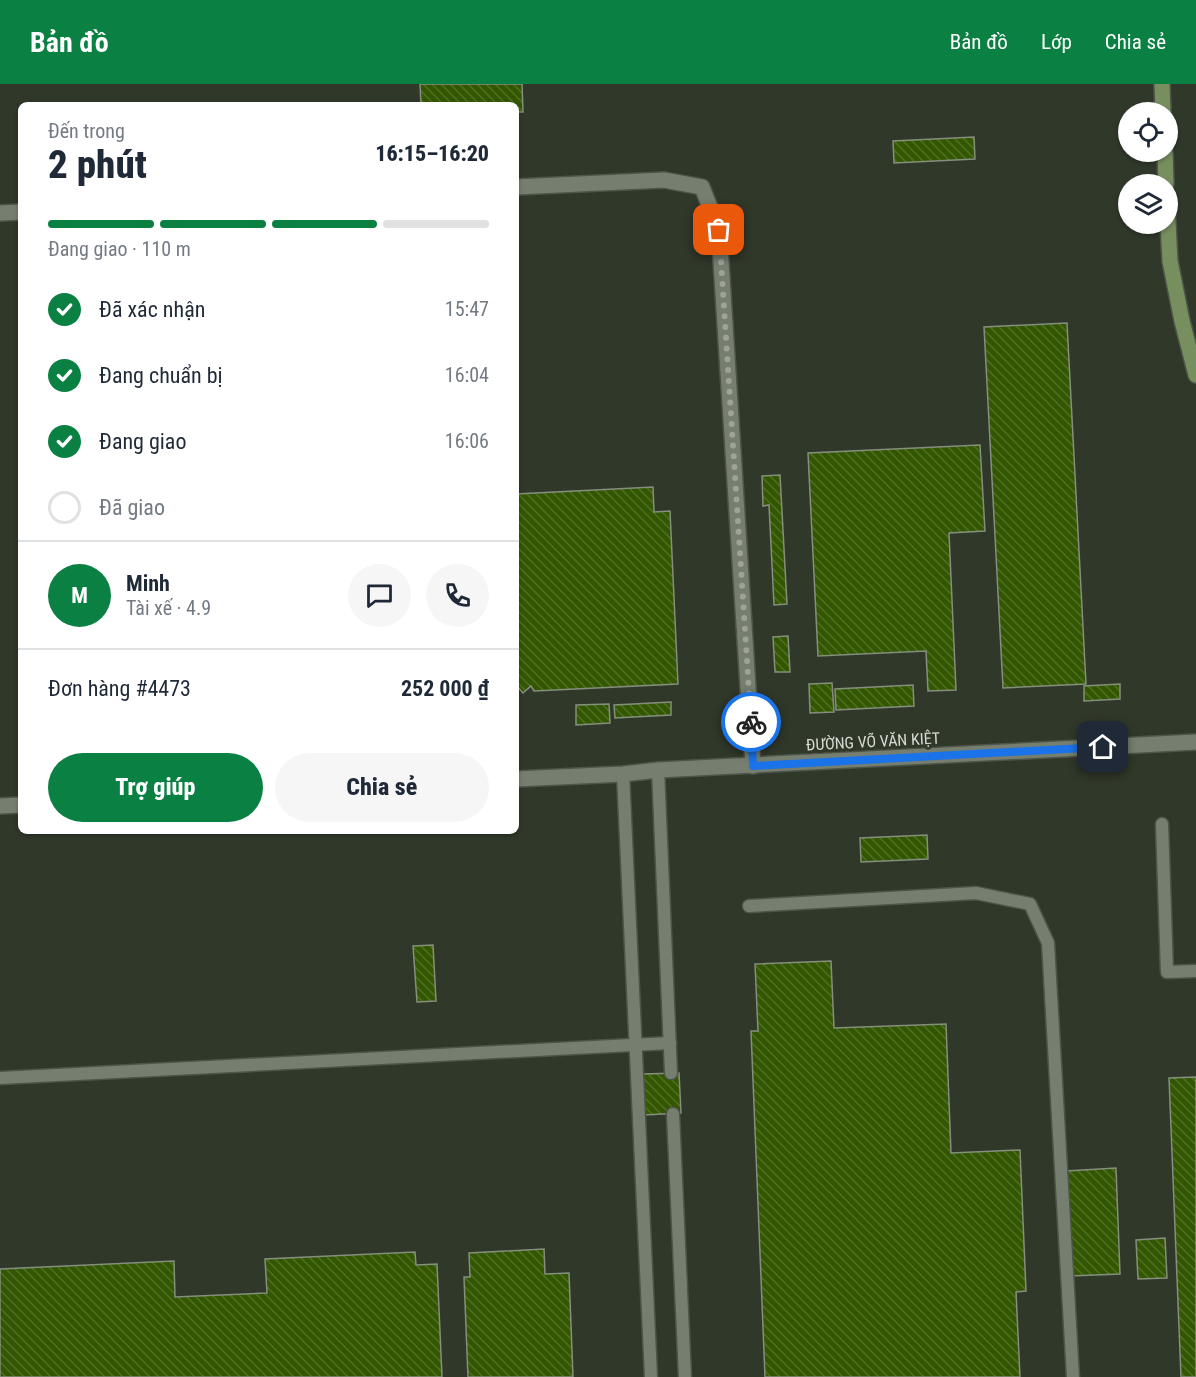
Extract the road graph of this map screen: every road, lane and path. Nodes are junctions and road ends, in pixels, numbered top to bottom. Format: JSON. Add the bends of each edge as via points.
{"nodes":[{"id":1,"x":1162,"y":84,"type":"edge"},
{"id":2,"x":1163,"y":102,"type":"edge"},
{"id":3,"x":519,"y":187,"type":"edge"},
{"id":4,"x":18,"y":212,"type":"edge"},
{"id":5,"x":0,"y":213,"type":"edge"},
{"id":6,"x":1169,"y":234,"type":"edge"},
{"id":7,"x":1196,"y":375,"type":"edge"},
{"id":8,"x":1196,"y":742,"type":"edge"},
{"id":9,"x":753,"y":766,"type":"junction"},
{"id":10,"x":658,"y":770,"type":"junction"},
{"id":11,"x":622,"y":774,"type":"junction"},
{"id":12,"x":519,"y":779,"type":"edge"},
{"id":13,"x":18,"y":805,"type":"edge"},
{"id":14,"x":0,"y":806,"type":"edge"},
{"id":15,"x":1162,"y":824,"type":"dead end"},
{"id":16,"x":749,"y":906,"type":"dead end"},
{"id":17,"x":1196,"y":971,"type":"edge"},
{"id":18,"x":670,"y":1043,"type":"junction"},
{"id":19,"x":635,"y":1045,"type":"junction"},
{"id":20,"x":671,"y":1073,"type":"dead end"},
{"id":21,"x":0,"y":1078,"type":"edge"},
{"id":22,"x":673,"y":1114,"type":"dead end"},
{"id":23,"x":651,"y":1377,"type":"edge"},
{"id":24,"x":685,"y":1377,"type":"edge"},
{"id":25,"x":1073,"y":1377,"type":"edge"}],
"edges":[{"from":1,"to":2,"type":"main road"},
{"from":3,"to":9,"type":"street","via":[[664,180],[702,187],[719,230]]},
{"from":4,"to":5,"type":"street"},
{"from":6,"to":7,"type":"main road","via":[[1170,261]]},
{"from":8,"to":9,"type":"street","name":"ĐƯỜNG VÕ VĂN KIỆT"},
{"from":9,"to":10,"type":"street","name":"ĐƯỜNG VÕ VĂN KIỆT"},
{"from":10,"to":11,"type":"street","name":"ĐƯỜNG VÕ VĂN KIỆT"},
{"from":10,"to":18,"type":"lane"},
{"from":11,"to":12,"type":"street","name":"ĐƯỜNG VÕ VĂN KIỆT"},
{"from":11,"to":19,"type":"lane"},
{"from":13,"to":14,"type":"street"},
{"from":15,"to":17,"type":"lane","via":[[1167,972]]},
{"from":16,"to":25,"type":"lane","via":[[976,893],[1030,904],[1048,943]]},
{"from":18,"to":19,"type":"lane"},
{"from":18,"to":20,"type":"lane"},
{"from":19,"to":21,"type":"lane"},
{"from":19,"to":23,"type":"lane"},
{"from":22,"to":24,"type":"lane"}]}
